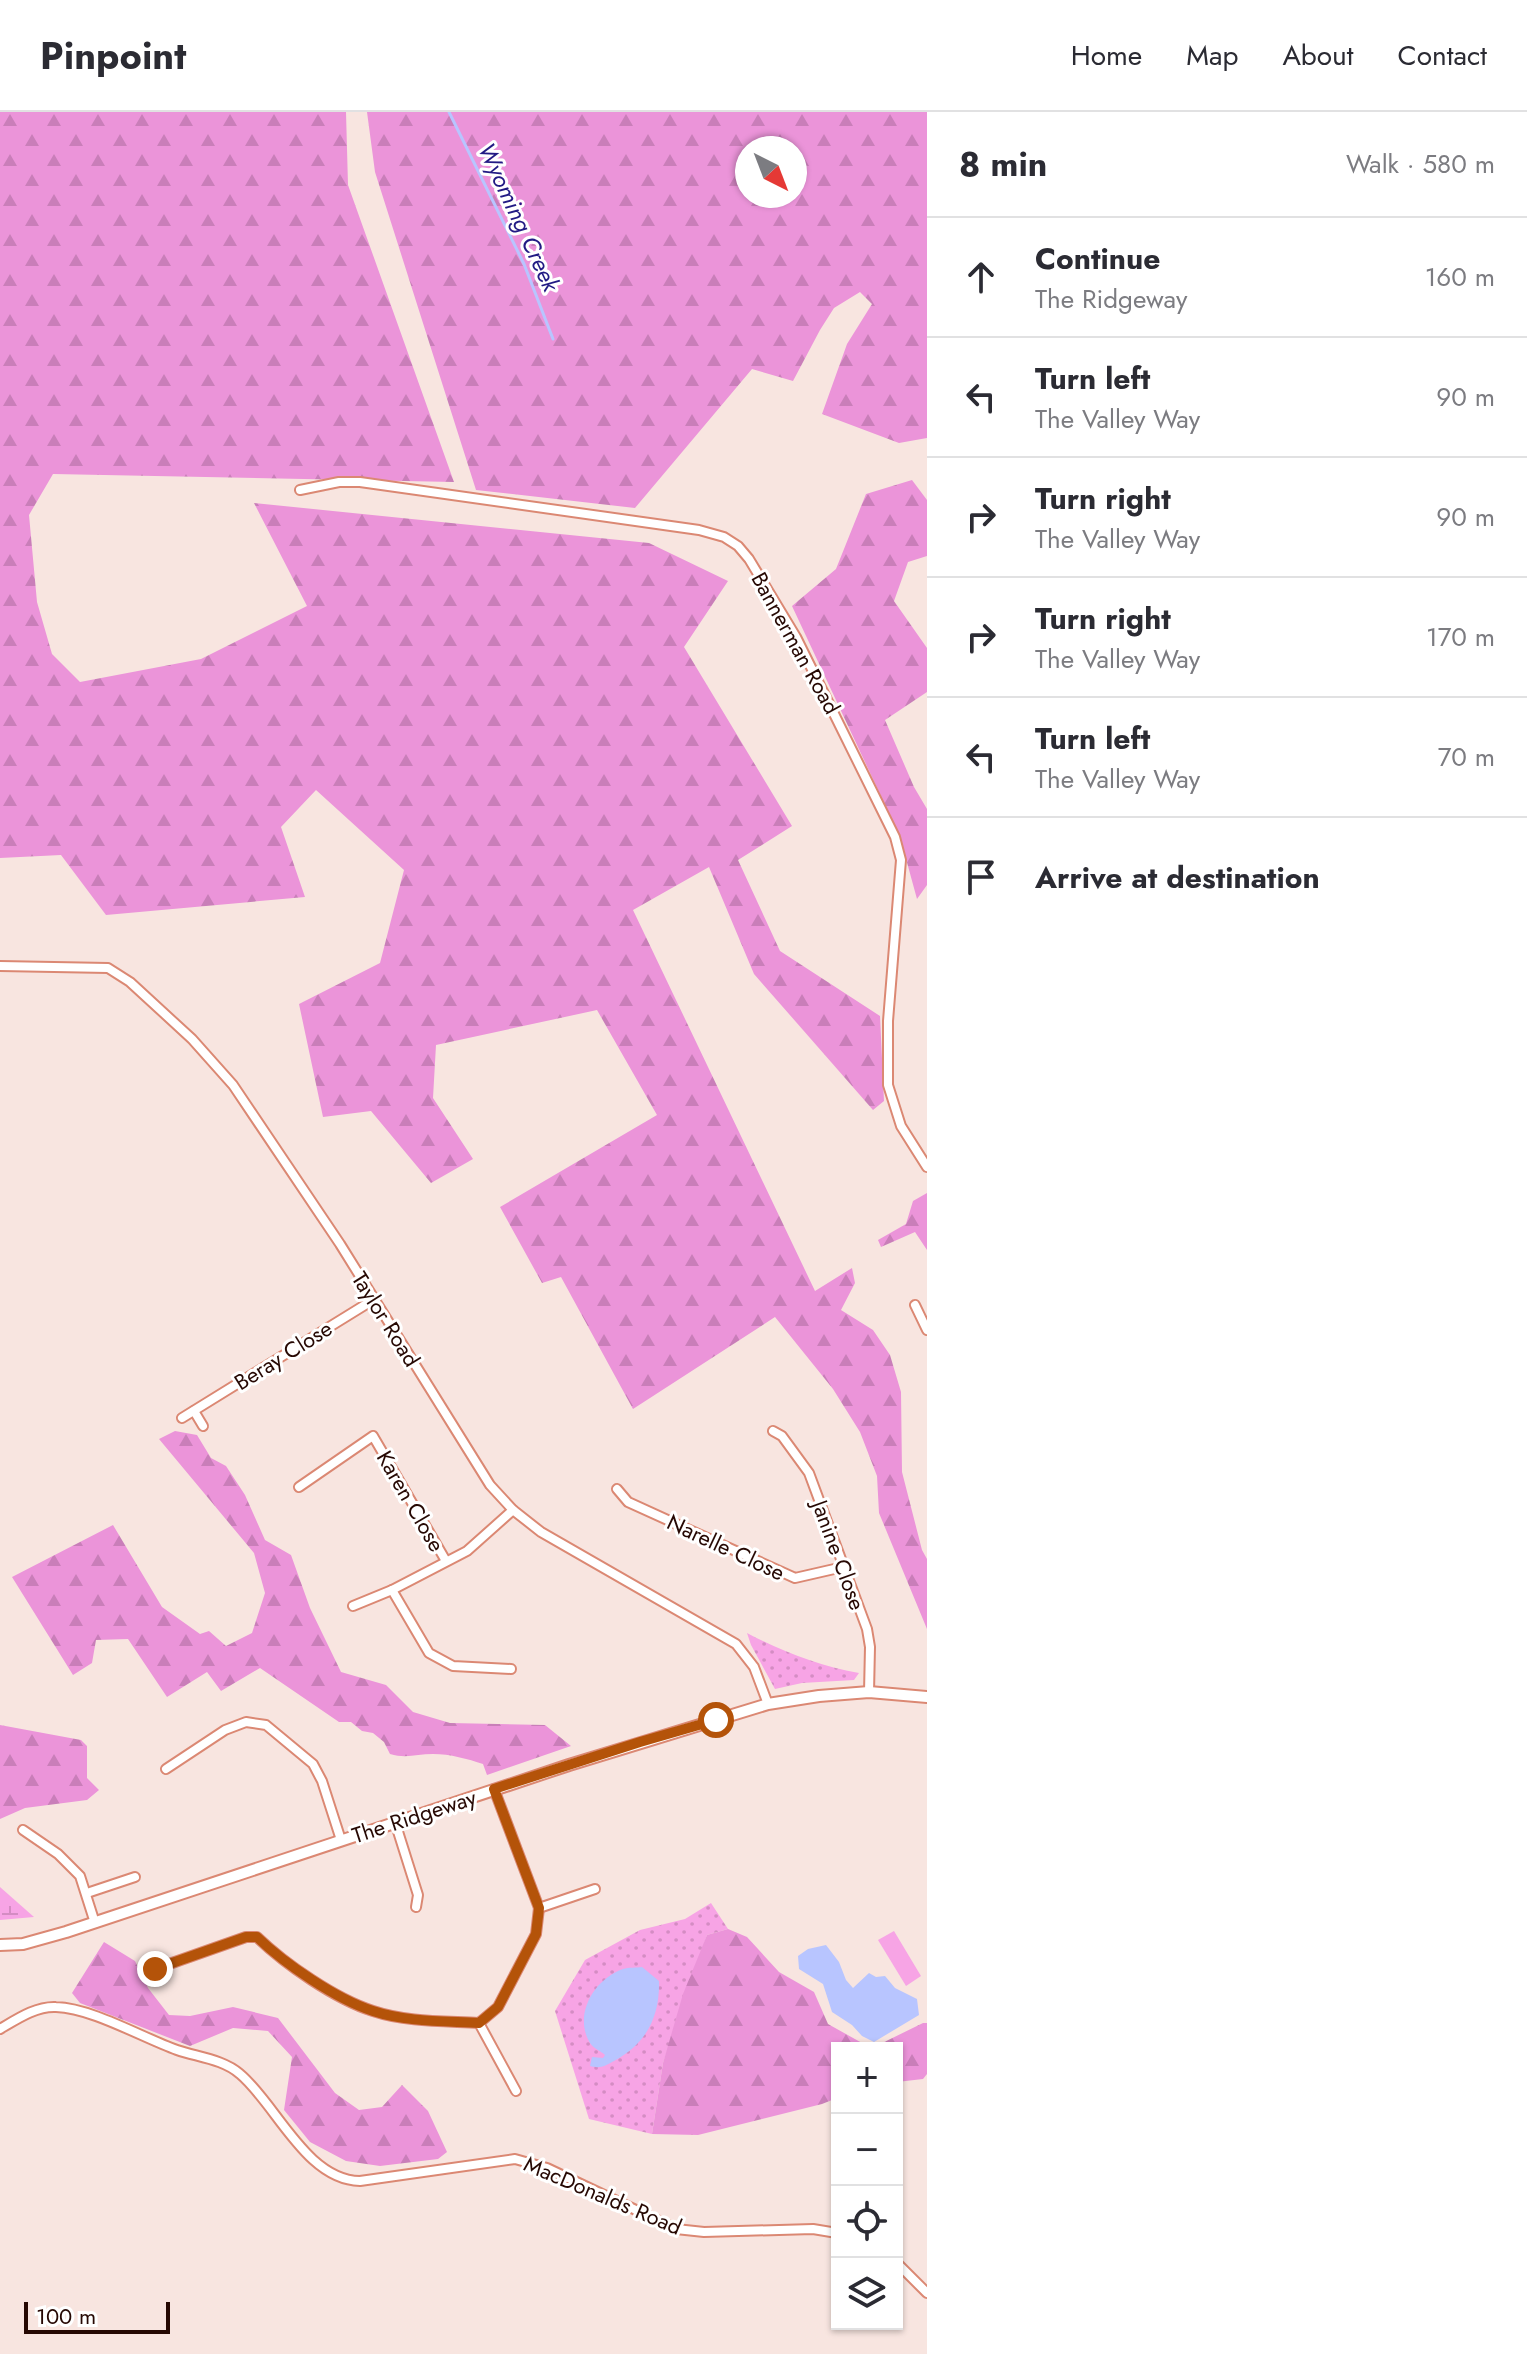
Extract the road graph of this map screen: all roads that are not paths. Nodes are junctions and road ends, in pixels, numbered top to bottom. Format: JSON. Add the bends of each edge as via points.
{"nodes":[{"id":1,"x":300,"y":490,"type":"dead end"},
{"id":2,"x":0,"y":966,"type":"edge"},
{"id":3,"x":926,"y":1163,"type":"edge"},
{"id":4,"x":373,"y":1300,"type":"junction"},
{"id":5,"x":915,"y":1305,"type":"dead end"},
{"id":6,"x":927,"y":1330,"type":"edge"},
{"id":7,"x":194,"y":1411,"type":"junction"},
{"id":8,"x":182,"y":1418,"type":"dead end"},
{"id":9,"x":203,"y":1426,"type":"dead end"},
{"id":10,"x":773,"y":1431,"type":"dead end"},
{"id":11,"x":299,"y":1487,"type":"dead end"},
{"id":12,"x":617,"y":1489,"type":"dead end"},
{"id":13,"x":513,"y":1510,"type":"junction"},
{"id":14,"x":446,"y":1561,"type":"junction"},
{"id":15,"x":843,"y":1567,"type":"junction"},
{"id":16,"x":392,"y":1590,"type":"junction"},
{"id":17,"x":353,"y":1606,"type":"dead end"},
{"id":18,"x":511,"y":1669,"type":"dead end"},
{"id":19,"x":869,"y":1692,"type":"junction"},
{"id":20,"x":927,"y":1697,"type":"edge"},
{"id":21,"x":768,"y":1704,"type":"junction"},
{"id":22,"x":166,"y":1769,"type":"dead end"},
{"id":23,"x":494,"y":1789,"type":"junction"},
{"id":24,"x":395,"y":1822,"type":"junction"},
{"id":25,"x":23,"y":1830,"type":"dead end"},
{"id":26,"x":341,"y":1840,"type":"junction"},
{"id":27,"x":135,"y":1877,"type":"dead end"},
{"id":28,"x":595,"y":1889,"type":"dead end"},
{"id":29,"x":87,"y":1893,"type":"junction"},
{"id":30,"x":416,"y":1907,"type":"dead end"},
{"id":31,"x":539,"y":1908,"type":"junction"},
{"id":32,"x":95,"y":1923,"type":"junction"},
{"id":33,"x":0,"y":1945,"type":"edge"},
{"id":34,"x":155,"y":1969,"type":"dead end"},
{"id":35,"x":479,"y":2023,"type":"junction"},
{"id":36,"x":0,"y":2029,"type":"edge"},
{"id":37,"x":516,"y":2091,"type":"dead end"},
{"id":38,"x":831,"y":2232,"type":"edge"},
{"id":39,"x":903,"y":2269,"type":"edge"},
{"id":40,"x":927,"y":2293,"type":"edge"}],
"edges":[{"from":1,"to":3,"type":"street","name":"Bannerman Road","via":[[368,483],[699,530],[738,546],[796,637],[895,837],[901,860],[888,1085],[901,1126]]},
{"from":2,"to":4,"type":"street","name":"Taylor Road","via":[[108,968],[130,982],[233,1085]]},
{"from":4,"to":7,"type":"street","name":"Beray Close"},
{"from":4,"to":13,"type":"street","name":"Taylor Road","via":[[490,1485]]},
{"from":5,"to":6,"type":"street"},
{"from":7,"to":8,"type":"street","name":"Beray Close"},
{"from":7,"to":9,"type":"street"},
{"from":10,"to":15,"type":"street","name":"Janine Close","via":[[809,1473]]},
{"from":11,"to":14,"type":"street","name":"Karen Close","via":[[373,1436]]},
{"from":12,"to":15,"type":"street","name":"Narelle Close","via":[[628,1502],[795,1578]]},
{"from":13,"to":14,"type":"street","via":[[467,1551]]},
{"from":13,"to":21,"type":"street","name":"Taylor Road","via":[[541,1532],[736,1644],[754,1667]]},
{"from":14,"to":16,"type":"street"},
{"from":15,"to":19,"type":"street","name":"Janine Close","via":[[867,1629]]},
{"from":16,"to":17,"type":"street"},
{"from":16,"to":18,"type":"street","via":[[429,1653],[453,1666]]},
{"from":19,"to":20,"type":"street","name":"The Ridgeway"},
{"from":19,"to":21,"type":"street","name":"The Ridgeway"},
{"from":21,"to":23,"type":"street","name":"The Ridgeway"},
{"from":22,"to":26,"type":"street","via":[[225,1730],[246,1722],[266,1725],[313,1764]]},
{"from":23,"to":24,"type":"street","name":"The Ridgeway"},
{"from":23,"to":31,"type":"street"},
{"from":24,"to":26,"type":"street","name":"The Ridgeway"},
{"from":24,"to":30,"type":"street","via":[[418,1895]]},
{"from":25,"to":29,"type":"street","via":[[68,1863]]},
{"from":26,"to":32,"type":"street","name":"The Ridgeway"},
{"from":27,"to":29,"type":"street"},
{"from":28,"to":31,"type":"street"},
{"from":29,"to":32,"type":"street"},
{"from":31,"to":35,"type":"street","via":[[536,1934],[498,2007]]},
{"from":32,"to":33,"type":"street","name":"The Ridgeway","via":[[23,1944]]},
{"from":34,"to":35,"type":"street","via":[[257,1937],[315,1982],[371,2011]]},
{"from":35,"to":37,"type":"street"},
{"from":36,"to":38,"type":"street","name":"MacDonalds Road","via":[[34,2010],[55,2007],[82,2012],[233,2068],[306,2151],[348,2179],[515,2159],[547,2168],[676,2229]]},
{"from":39,"to":40,"type":"street"}]}
